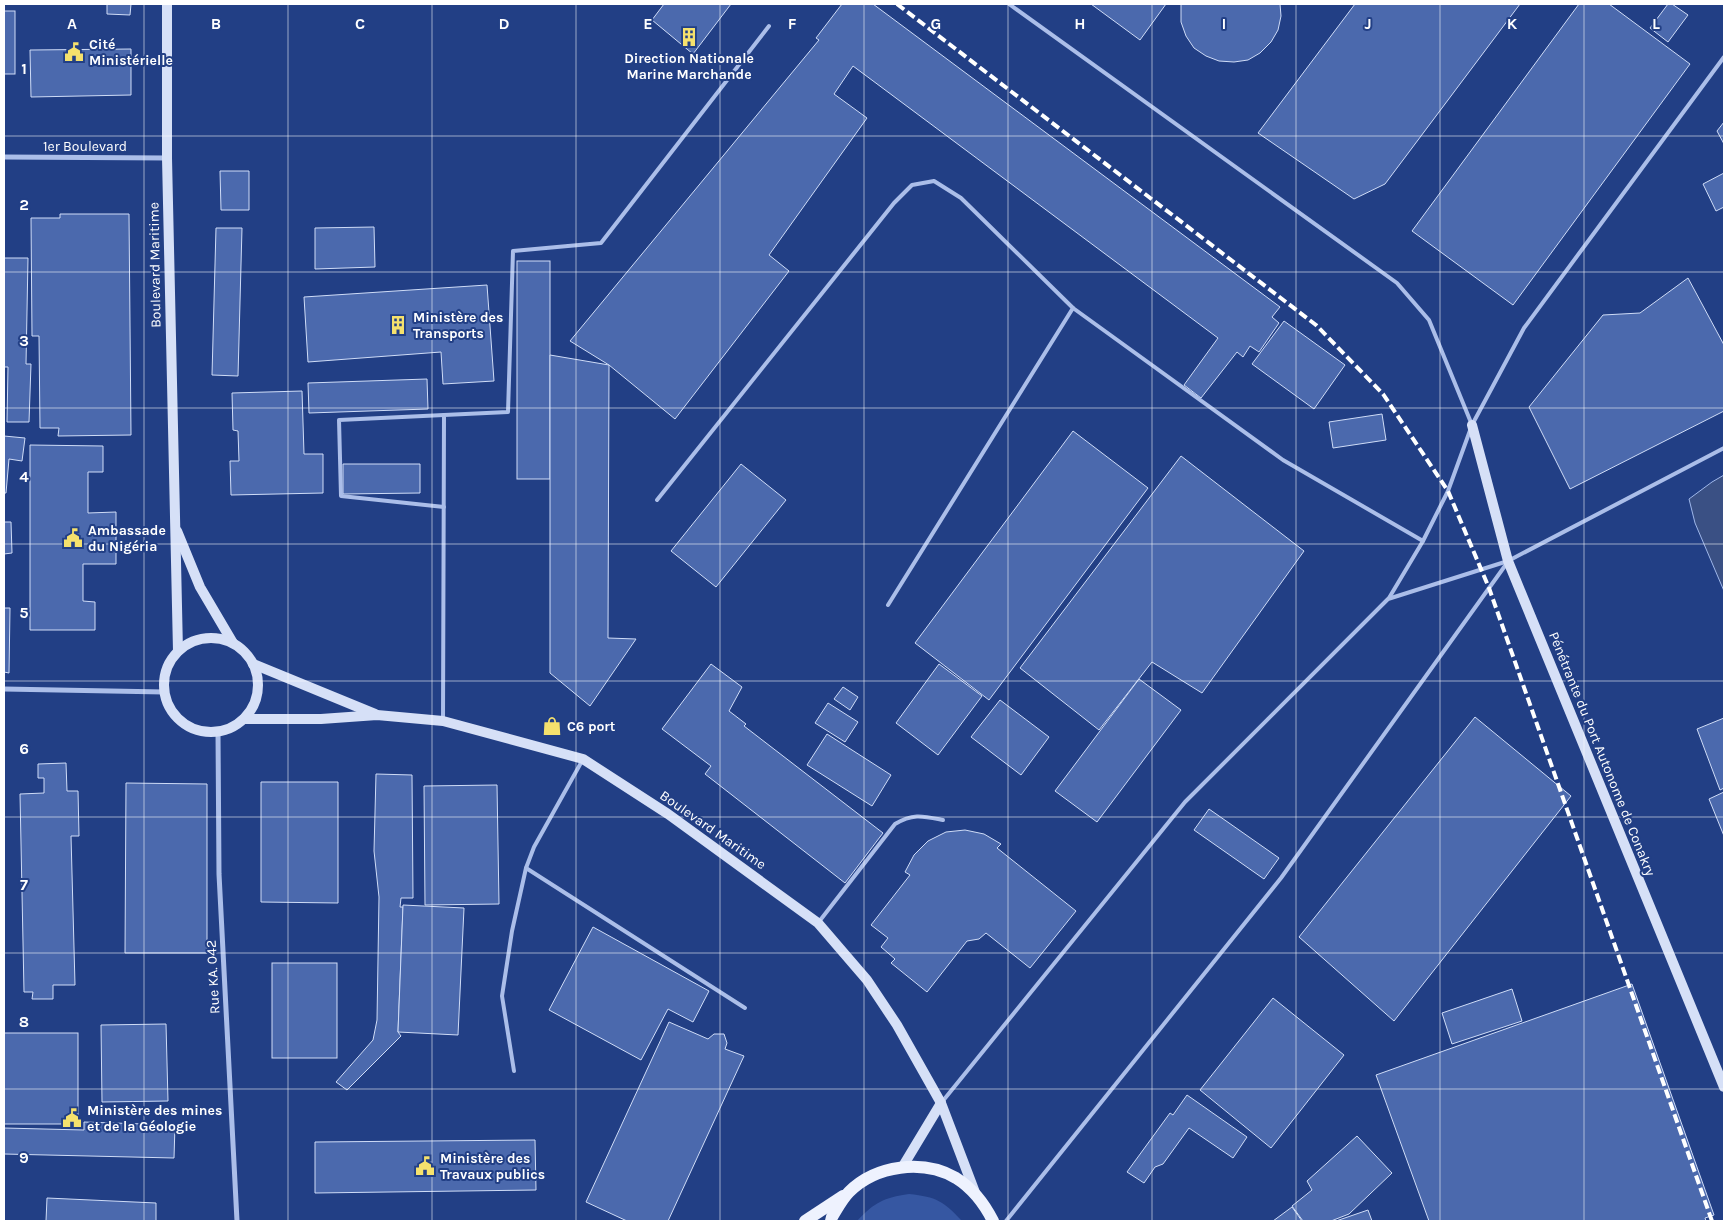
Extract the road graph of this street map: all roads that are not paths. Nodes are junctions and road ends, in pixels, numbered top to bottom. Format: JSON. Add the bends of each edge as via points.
{"nodes":[{"id":1,"x":167,"y":4,"type":"edge"},
{"id":2,"x":1009,"y":4,"type":"edge"},
{"id":3,"x":769,"y":26,"type":"dead end"},
{"id":4,"x":1724,"y":56,"type":"edge"},
{"id":5,"x":4,"y":158,"type":"edge"},
{"id":6,"x":166,"y":158,"type":"junction"},
{"id":7,"x":1073,"y":308,"type":"junction"},
{"id":8,"x":444,"y":415,"type":"junction"},
{"id":9,"x":1472,"y":425,"type":"junction"},
{"id":10,"x":1724,"y":448,"type":"edge"},
{"id":11,"x":657,"y":500,"type":"dead end"},
{"id":12,"x":444,"y":507,"type":"junction"},
{"id":13,"x":174,"y":526,"type":"junction"},
{"id":14,"x":1424,"y":541,"type":"junction"},
{"id":15,"x":1508,"y":561,"type":"junction"},
{"id":16,"x":1388,"y":599,"type":"junction"},
{"id":17,"x":888,"y":605,"type":"dead end"},
{"id":18,"x":233,"y":643,"type":"junction"},
{"id":19,"x":178,"y":651,"type":"junction"},
{"id":20,"x":253,"y":664,"type":"junction"},
{"id":21,"x":4,"y":689,"type":"edge"},
{"id":22,"x":164,"y":692,"type":"junction"},
{"id":23,"x":377,"y":715,"type":"junction"},
{"id":24,"x":244,"y":719,"type":"junction"},
{"id":25,"x":443,"y":721,"type":"junction"},
{"id":26,"x":218,"y":732,"type":"junction"},
{"id":27,"x":583,"y":759,"type":"junction"},
{"id":28,"x":943,"y":820,"type":"dead end"},
{"id":29,"x":526,"y":868,"type":"junction"},
{"id":30,"x":818,"y":923,"type":"junction"},
{"id":31,"x":745,"y":1008,"type":"dead end"},
{"id":32,"x":514,"y":1071,"type":"dead end"},
{"id":33,"x":1724,"y":1087,"type":"edge"},
{"id":34,"x":941,"y":1103,"type":"junction"},
{"id":35,"x":904,"y":1166,"type":"junction"},
{"id":36,"x":849,"y":1192,"type":"junction"},
{"id":37,"x":977,"y":1196,"type":"junction"},
{"id":38,"x":237,"y":1221,"type":"edge"},
{"id":39,"x":805,"y":1221,"type":"edge"},
{"id":40,"x":831,"y":1221,"type":"edge"},
{"id":41,"x":993,"y":1221,"type":"edge"},
{"id":42,"x":1006,"y":1221,"type":"edge"}],
"edges":[{"from":1,"to":6,"type":"street","name":"Boulevard Maritime"},
{"from":2,"to":9,"type":"lane","via":[[1397,282],[1429,320]]},
{"from":3,"to":8,"type":"lane","via":[[601,242],[513,251],[508,412]]},
{"from":4,"to":9,"type":"lane","via":[[1524,328]]},
{"from":5,"to":6,"type":"street","name":"1er Boulevard"},
{"from":6,"to":13,"type":"street","name":"Boulevard Maritime"},
{"from":7,"to":11,"type":"lane","via":[[961,198],[934,181],[912,185],[894,203]]},
{"from":7,"to":14,"type":"lane","via":[[1282,460]]},
{"from":7,"to":17,"type":"lane"},
{"from":8,"to":12,"type":"lane"},
{"from":8,"to":12,"type":"lane","via":[[339,420],[341,496]]},
{"from":9,"to":14,"type":"lane","via":[[1448,491]]},
{"from":9,"to":15,"type":"street","name":"Pénétrante du Port Autonome de Conakry"},
{"from":10,"to":15,"type":"lane"},
{"from":12,"to":25,"type":"lane"},
{"from":13,"to":18,"type":"street","name":"Boulevard Maritime","via":[[200,586]]},
{"from":13,"to":19,"type":"street","name":"Boulevard Maritime"},
{"from":14,"to":16,"type":"lane"},
{"from":15,"to":16,"type":"lane"},
{"from":15,"to":33,"type":"street","name":"Pénétrante du Port Autonome de Conakry"},
{"from":15,"to":42,"type":"lane","via":[[1281,878]]},
{"from":16,"to":34,"type":"lane","via":[[1186,802]]},
{"from":18,"to":19,"type":"street","via":[[219,638],[204,638],[190,642]]},
{"from":18,"to":20,"type":"street"},
{"from":19,"to":22,"type":"street","via":[[164,677]]},
{"from":20,"to":23,"type":"street","name":"Boulevard Maritime"},
{"from":20,"to":24,"type":"street","via":[[257,693],[253,707]]},
{"from":21,"to":22,"type":"street"},
{"from":22,"to":26,"type":"street","via":[[177,718],[189,727],[203,732]]},
{"from":23,"to":24,"type":"street","name":"Boulevard Maritime"},
{"from":23,"to":25,"type":"street","name":"Boulevard Maritime"},
{"from":24,"to":26,"type":"street","via":[[232,728]]},
{"from":25,"to":27,"type":"street","name":"Boulevard Maritime"},
{"from":26,"to":38,"type":"street","name":"Rue KA. 042","via":[[218,874]]},
{"from":27,"to":29,"type":"lane","via":[[534,847]]},
{"from":27,"to":30,"type":"street","name":"Boulevard Maritime","via":[[668,814]]},
{"from":28,"to":30,"type":"lane","via":[[918,815],[894,824]]},
{"from":29,"to":31,"type":"lane"},
{"from":29,"to":32,"type":"lane","via":[[502,996]]},
{"from":30,"to":34,"type":"street","name":"Boulevard Maritime","via":[[867,980],[897,1025]]},
{"from":34,"to":35,"type":"street"},
{"from":34,"to":37,"type":"street","name":"Boulevard Maritime"},
{"from":35,"to":36,"type":"main road","via":[[874,1174]]},
{"from":35,"to":37,"type":"main road","via":[[930,1168],[956,1178]]},
{"from":36,"to":39,"type":"main road"},
{"from":36,"to":40,"type":"main road"},
{"from":37,"to":41,"type":"main road"}]}
